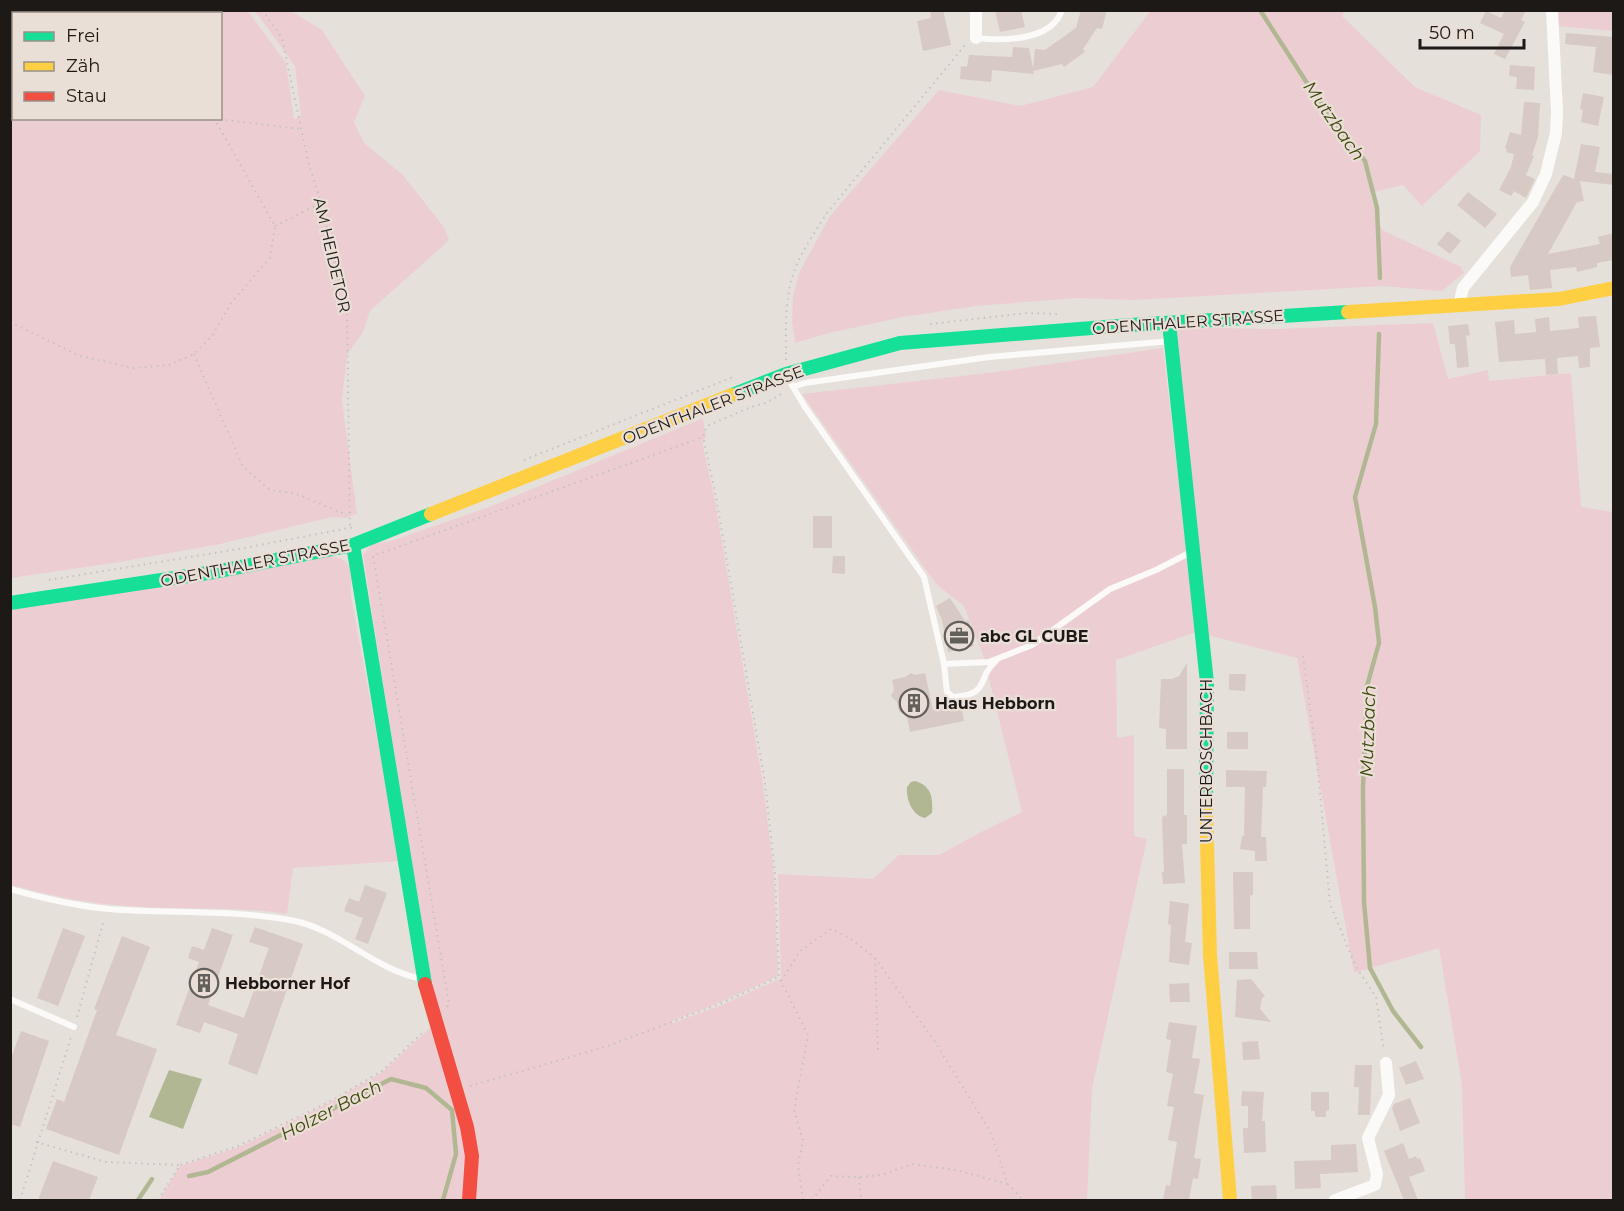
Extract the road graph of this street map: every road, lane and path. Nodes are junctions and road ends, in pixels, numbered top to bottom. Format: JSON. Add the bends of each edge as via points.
{"nodes":[{"id":1,"x":262,"y":10,"type":"edge"},
{"id":2,"x":976,"y":10,"type":"edge"},
{"id":3,"x":1062,"y":10,"type":"edge"},
{"id":4,"x":1552,"y":10,"type":"edge"},
{"id":5,"x":976,"y":38,"type":"junction"},
{"id":6,"x":215,"y":120,"type":"joint"},
{"id":7,"x":302,"y":129,"type":"junction"},
{"id":8,"x":321,"y":202,"type":"junction"},
{"id":9,"x":275,"y":226,"type":"junction"},
{"id":10,"x":1614,"y":288,"type":"edge"},
{"id":11,"x":1459,"y":305,"type":"junction"},
{"id":12,"x":10,"y":322,"type":"edge"},
{"id":13,"x":1169,"y":322,"type":"junction"},
{"id":14,"x":1171,"y":341,"type":"junction"},
{"id":15,"x":194,"y":354,"type":"junction"},
{"id":16,"x":786,"y":374,"type":"junction"},
{"id":17,"x":794,"y":387,"type":"junction"},
{"id":18,"x":703,"y":437,"type":"junction"},
{"id":19,"x":349,"y":515,"type":"junction"},
{"id":20,"x":352,"y":545,"type":"junction"},
{"id":21,"x":1194,"y":550,"type":"junction"},
{"id":22,"x":10,"y":603,"type":"edge"},
{"id":23,"x":1303,"y":656,"type":"dead end"},
{"id":24,"x":999,"y":659,"type":"junction"},
{"id":25,"x":944,"y":664,"type":"junction"},
{"id":26,"x":10,"y":889,"type":"edge"},
{"id":27,"x":107,"y":909,"type":"junction"},
{"id":28,"x":876,"y":958,"type":"junction"},
{"id":29,"x":779,"y":977,"type":"junction"},
{"id":30,"x":424,"y":979,"type":"junction"},
{"id":31,"x":781,"y":981,"type":"junction"},
{"id":32,"x":10,"y":999,"type":"edge"},
{"id":33,"x":435,"y":1021,"type":"junction"},
{"id":34,"x":74,"y":1027,"type":"junction"},
{"id":35,"x":878,"y":1052,"type":"dead end"},
{"id":36,"x":1386,"y":1063,"type":"joint"},
{"id":37,"x":456,"y":1090,"type":"junction"},
{"id":38,"x":36,"y":1142,"type":"junction"},
{"id":39,"x":180,"y":1165,"type":"junction"},
{"id":40,"x":859,"y":1177,"type":"junction"},
{"id":41,"x":1008,"y":1184,"type":"junction"},
{"id":42,"x":20,"y":1200,"type":"edge"},
{"id":43,"x":158,"y":1200,"type":"edge"},
{"id":44,"x":469,"y":1200,"type":"edge"},
{"id":45,"x":803,"y":1200,"type":"edge"},
{"id":46,"x":812,"y":1200,"type":"edge"},
{"id":47,"x":861,"y":1200,"type":"edge"},
{"id":48,"x":1023,"y":1200,"type":"edge"},
{"id":49,"x":1230,"y":1200,"type":"edge"},
{"id":50,"x":1335,"y":1200,"type":"edge"}],
"edges":[{"from":1,"to":7,"type":"path","name":"AM HEIDETOR","via":[[282,38]]},
{"from":2,"to":5,"type":"street"},
{"from":3,"to":5,"type":"lane","via":[[1059,20],[1047,31],[1001,41]]},
{"from":4,"to":11,"type":"street","via":[[1557,112],[1546,174],[1533,202],[1463,288]]},
{"from":5,"to":16,"type":"path","via":[[963,46],[826,214],[807,244],[794,272],[787,305]]},
{"from":6,"to":7,"type":"path"},
{"from":6,"to":9,"type":"path"},
{"from":7,"to":8,"type":"path","name":"AM HEIDETOR"},
{"from":8,"to":9,"type":"path"},
{"from":8,"to":19,"type":"path","name":"AM HEIDETOR","via":[[347,310]]},
{"from":9,"to":15,"type":"path","via":[[270,258]]},
{"from":10,"to":11,"type":"main road","name":"ODENTHALER STRASSE","via":[[1559,299]]},
{"from":11,"to":13,"type":"main road","name":"ODENTHALER STRASSE"},
{"from":12,"to":15,"type":"path","via":[[80,356],[134,368],[169,365]]},
{"from":13,"to":14,"type":"main road","name":"UNTERBOSCHBACH"},
{"from":13,"to":16,"type":"main road","name":"ODENTHALER STRASSE","via":[[900,343]]},
{"from":14,"to":17,"type":"lane","via":[[989,357]]},
{"from":14,"to":21,"type":"main road","name":"UNTERBOSCHBACH"},
{"from":15,"to":19,"type":"path","via":[[243,467],[270,490],[294,493]]},
{"from":16,"to":17,"type":"lane"},
{"from":16,"to":20,"type":"main road","name":"ODENTHALER STRASSE"},
{"from":17,"to":18,"type":"path","via":[[766,403],[719,419],[707,426]]},
{"from":17,"to":25,"type":"lane","via":[[924,576]]},
{"from":18,"to":29,"type":"path","via":[[765,783],[775,874]]},
{"from":18,"to":33,"type":"path","via":[[373,556],[449,1004]]},
{"from":19,"to":20,"type":"path","name":"AM HEIDETOR"},
{"from":20,"to":22,"type":"main road","name":"ODENTHALER STRASSE","via":[[214,572]]},
{"from":20,"to":30,"type":"main road"},
{"from":21,"to":24,"type":"lane","via":[[1110,589],[1032,645]]},
{"from":21,"to":49,"type":"main road","name":"UNTERBOSCHBACH","via":[[1207,683],[1210,955]]},
{"from":23,"to":36,"type":"path","via":[[1330,904],[1356,967],[1376,997]]},
{"from":24,"to":25,"type":"lane"},
{"from":24,"to":25,"type":"lane","via":[[990,666],[975,694],[954,698],[947,692]]},
{"from":26,"to":27,"type":"lane"},
{"from":27,"to":30,"type":"lane","via":[[265,915],[299,922],[327,932],[401,973]]},
{"from":27,"to":34,"type":"path"},
{"from":28,"to":31,"type":"path","via":[[831,929],[800,951]]},
{"from":28,"to":35,"type":"path"},
{"from":28,"to":41,"type":"path","via":[[935,1042],[990,1131]]},
{"from":29,"to":31,"type":"path"},
{"from":29,"to":37,"type":"path","via":[[722,1004],[605,1047]]},
{"from":30,"to":33,"type":"main road"},
{"from":31,"to":45,"type":"path","via":[[808,1035],[794,1110],[803,1141],[798,1165]]},
{"from":32,"to":34,"type":"lane"},
{"from":33,"to":37,"type":"main road"},
{"from":33,"to":39,"type":"path","via":[[381,1071],[329,1102],[238,1146]]},
{"from":34,"to":38,"type":"path"},
{"from":36,"to":50,"type":"street","via":[[1389,1095],[1368,1138],[1377,1174],[1375,1185]]},
{"from":37,"to":44,"type":"main road","via":[[472,1156]]},
{"from":38,"to":39,"type":"path","via":[[106,1161]]},
{"from":38,"to":42,"type":"path"},
{"from":39,"to":43,"type":"path"},
{"from":40,"to":41,"type":"path","via":[[913,1164]]},
{"from":40,"to":46,"type":"path","via":[[831,1176]]},
{"from":40,"to":47,"type":"path"},
{"from":41,"to":48,"type":"path"}]}
